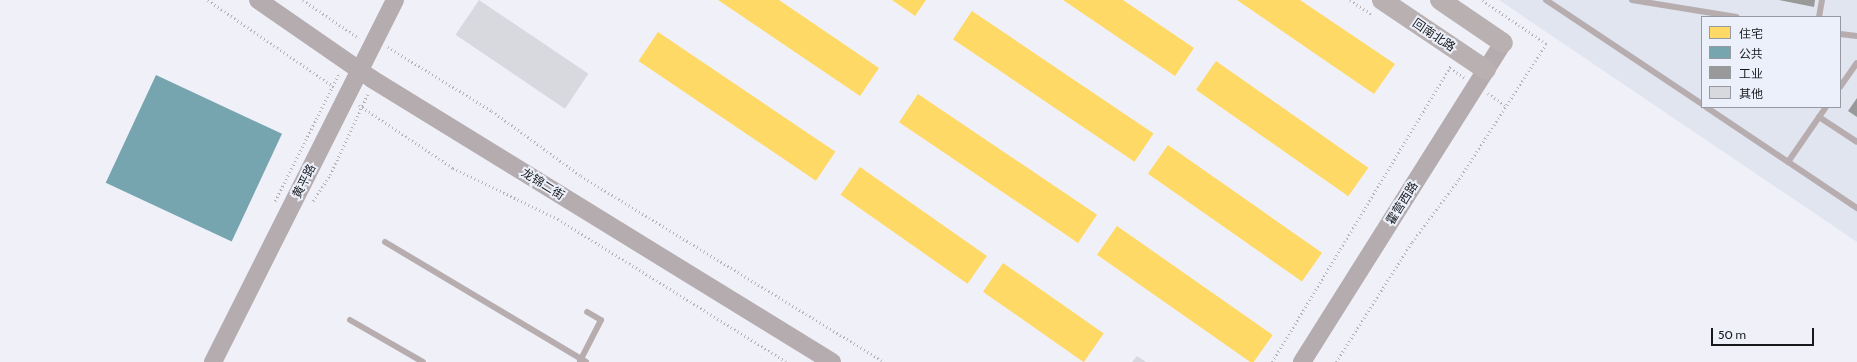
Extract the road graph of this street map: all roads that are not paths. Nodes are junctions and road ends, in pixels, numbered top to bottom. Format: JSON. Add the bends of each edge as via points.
{"nodes":[{"id":1,"x":258,"y":0,"type":"edge"},
{"id":2,"x":395,"y":0,"type":"edge"},
{"id":3,"x":1382,"y":0,"type":"edge"},
{"id":4,"x":1440,"y":0,"type":"edge"},
{"id":5,"x":1546,"y":0,"type":"edge"},
{"id":6,"x":1632,"y":0,"type":"edge"},
{"id":7,"x":1822,"y":0,"type":"edge"},
{"id":8,"x":1731,"y":16,"type":"edge"},
{"id":9,"x":1819,"y":16,"type":"edge"},
{"id":10,"x":1841,"y":34,"type":"edge"},
{"id":11,"x":1857,"y":36,"type":"edge"},
{"id":12,"x":1504,"y":43,"type":"joint"},
{"id":13,"x":1857,"y":63,"type":"edge"},
{"id":14,"x":359,"y":70,"type":"junction"},
{"id":15,"x":1486,"y":70,"type":"junction"},
{"id":16,"x":1841,"y":87,"type":"edge"},
{"id":17,"x":1701,"y":103,"type":"edge"},
{"id":18,"x":1707,"y":108,"type":"edge"},
{"id":19,"x":1825,"y":108,"type":"edge"},
{"id":20,"x":1819,"y":117,"type":"junction"},
{"id":21,"x":1857,"y":142,"type":"edge"},
{"id":22,"x":1788,"y":162,"type":"junction"},
{"id":23,"x":1857,"y":208,"type":"edge"},
{"id":24,"x":385,"y":242,"type":"dead end"},
{"id":25,"x":586,"y":312,"type":"dead end"},
{"id":26,"x":350,"y":320,"type":"dead end"},
{"id":27,"x":824,"y":360,"type":"edge"},
{"id":28,"x":582,"y":361,"type":"edge"},
{"id":29,"x":213,"y":362,"type":"edge"},
{"id":30,"x":423,"y":362,"type":"edge"},
{"id":31,"x":1302,"y":362,"type":"edge"}],
"edges":[{"from":1,"to":14,"type":"street","name":"龙锦二街"},
{"from":2,"to":14,"type":"street","name":"黄平路"},
{"from":3,"to":15,"type":"main road","name":"回南北路"},
{"from":4,"to":12,"type":"main road"},
{"from":5,"to":17,"type":"lane"},
{"from":6,"to":8,"type":"lane"},
{"from":7,"to":9,"type":"lane"},
{"from":10,"to":11,"type":"lane"},
{"from":12,"to":15,"type":"street","name":"霍营西路"},
{"from":13,"to":16,"type":"lane"},
{"from":14,"to":27,"type":"street","name":"龙锦二街"},
{"from":14,"to":29,"type":"street","name":"黄平路"},
{"from":15,"to":31,"type":"street","name":"霍营西路"},
{"from":18,"to":22,"type":"lane"},
{"from":19,"to":20,"type":"lane"},
{"from":20,"to":21,"type":"lane"},
{"from":20,"to":22,"type":"lane"},
{"from":22,"to":23,"type":"lane"},
{"from":24,"to":28,"type":"lane"},
{"from":25,"to":28,"type":"lane","via":[[601,320]]},
{"from":26,"to":30,"type":"lane"}]}
